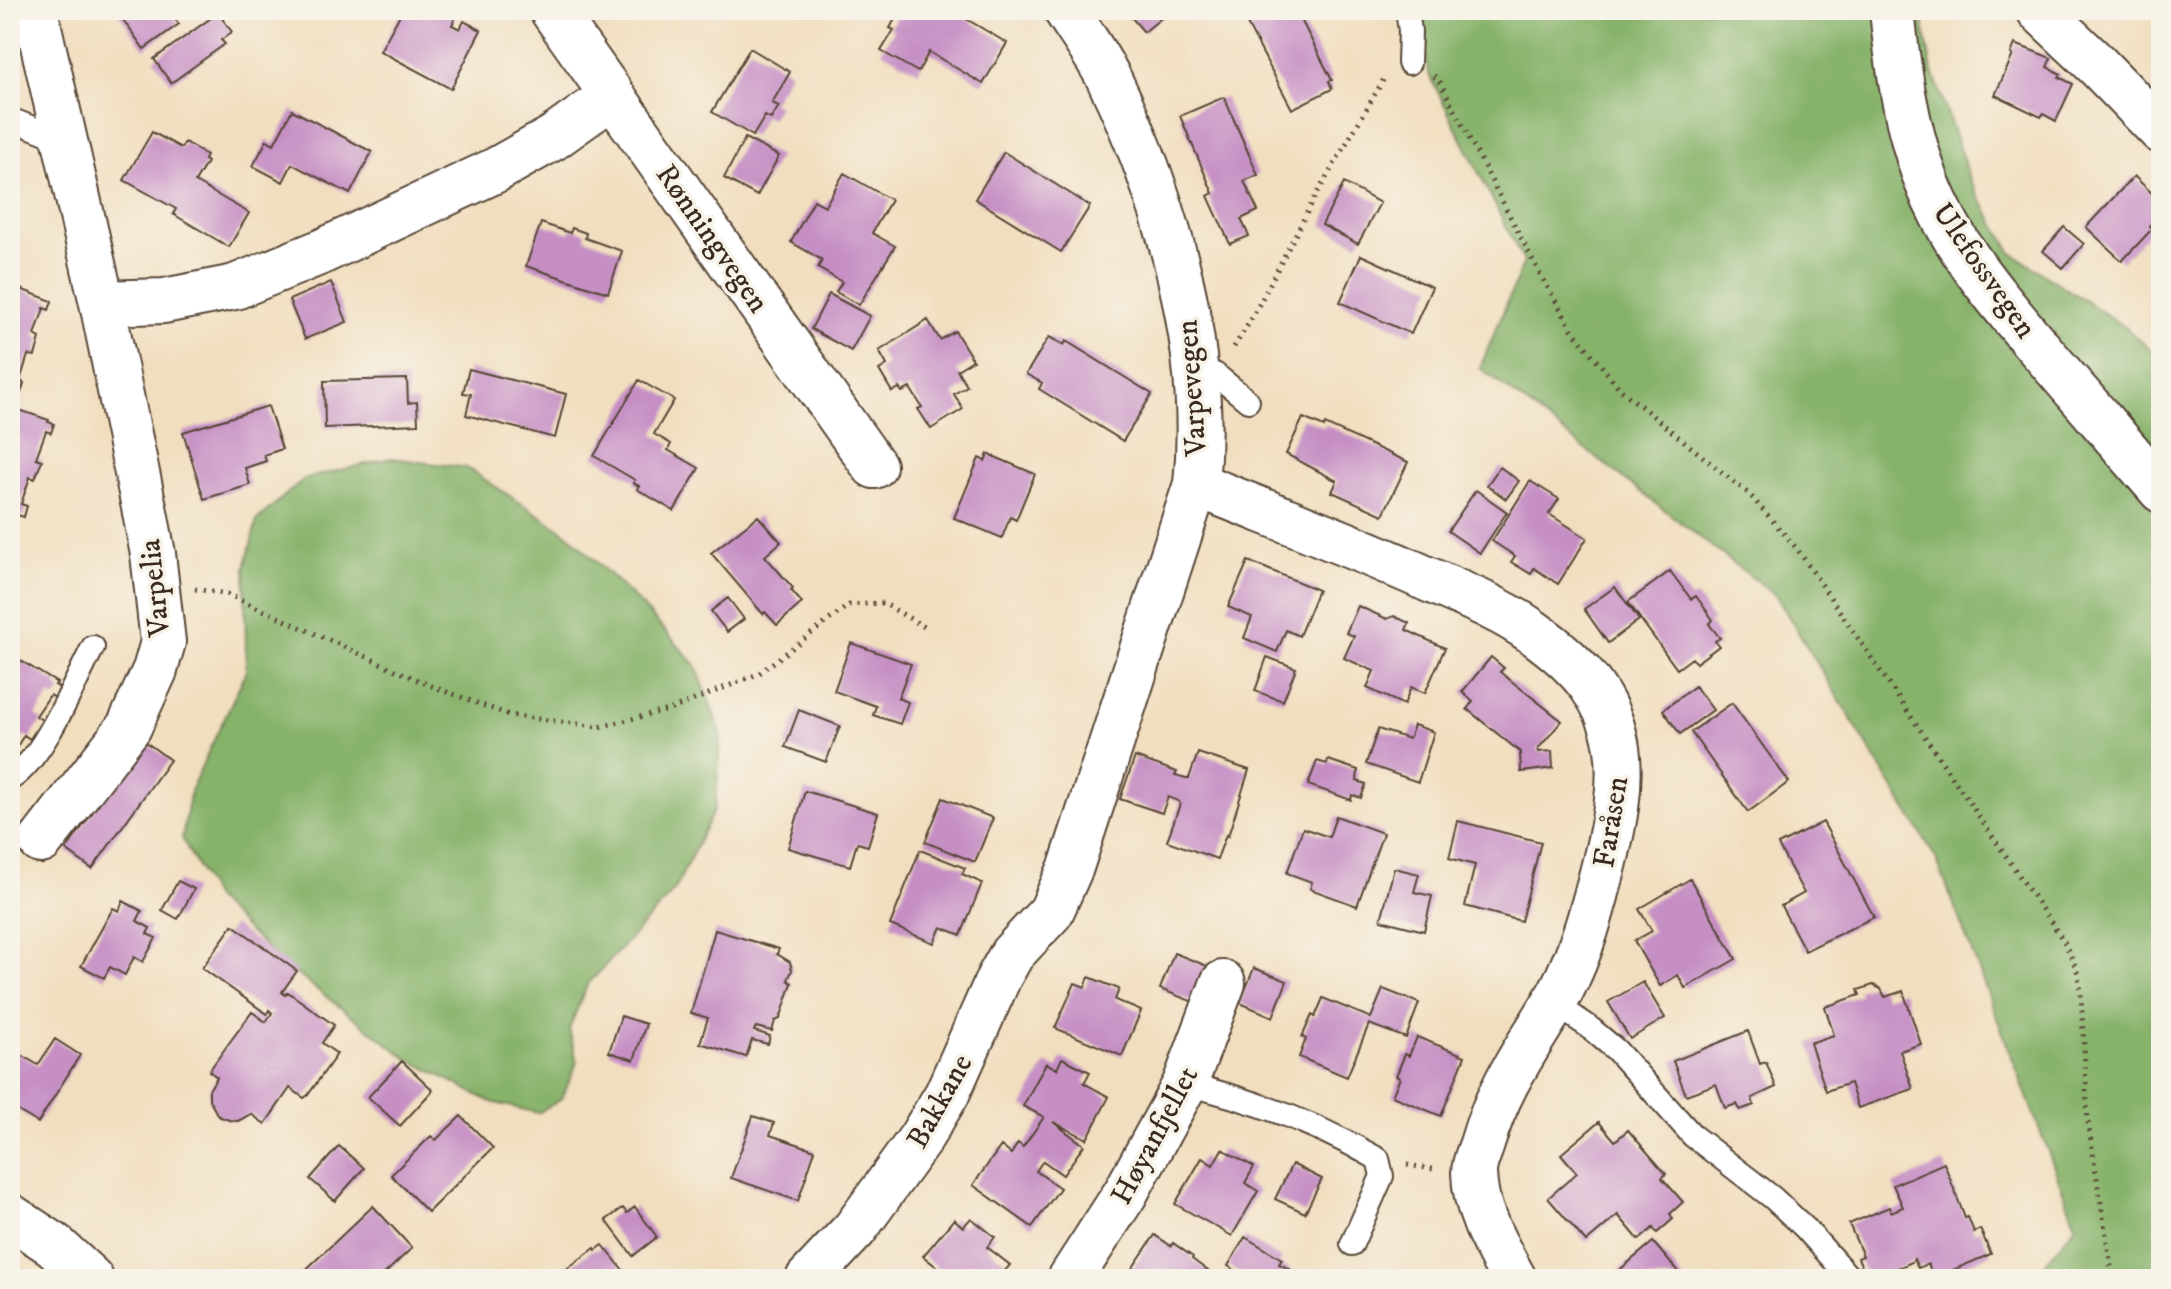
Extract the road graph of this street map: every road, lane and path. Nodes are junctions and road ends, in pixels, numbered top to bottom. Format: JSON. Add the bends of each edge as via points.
{"nodes":[{"id":1,"x":35,"y":10,"type":"edge"},
{"id":2,"x":552,"y":10,"type":"edge"},
{"id":3,"x":1066,"y":10,"type":"edge"},
{"id":4,"x":1892,"y":10,"type":"edge"},
{"id":5,"x":2039,"y":10,"type":"edge"},
{"id":6,"x":1408,"y":21,"type":"edge"},
{"id":7,"x":1409,"y":63,"type":"joint"},
{"id":8,"x":612,"y":96,"type":"junction"},
{"id":9,"x":10,"y":119,"type":"edge"},
{"id":10,"x":2161,"y":131,"type":"edge"},
{"id":11,"x":64,"y":140,"type":"junction"},
{"id":12,"x":102,"y":303,"type":"junction"},
{"id":13,"x":1206,"y":376,"type":"junction"},
{"id":14,"x":1248,"y":401,"type":"dead end"},
{"id":15,"x":874,"y":466,"type":"dead end"},
{"id":16,"x":1196,"y":484,"type":"junction"},
{"id":17,"x":2161,"y":490,"type":"edge"},
{"id":18,"x":157,"y":585,"type":"junction"},
{"id":19,"x":928,"y":629,"type":"dead end"},
{"id":20,"x":93,"y":647,"type":"dead end"},
{"id":21,"x":10,"y":779,"type":"edge"},
{"id":22,"x":41,"y":841,"type":"dead end"},
{"id":23,"x":1051,"y":912,"type":"joint"},
{"id":24,"x":1223,"y":983,"type":"dead end"},
{"id":25,"x":1554,"y":1003,"type":"junction"},
{"id":26,"x":1185,"y":1084,"type":"junction"},
{"id":27,"x":1378,"y":1159,"type":"junction"},
{"id":28,"x":1474,"y":1170,"type":"junction"},
{"id":29,"x":10,"y":1216,"type":"edge"},
{"id":30,"x":1352,"y":1244,"type":"dead end"},
{"id":31,"x":1848,"y":1276,"type":"dead end"},
{"id":32,"x":91,"y":1279,"type":"edge"},
{"id":33,"x":808,"y":1279,"type":"edge"},
{"id":34,"x":1070,"y":1279,"type":"edge"},
{"id":35,"x":1514,"y":1279,"type":"edge"},
{"id":36,"x":2113,"y":1279,"type":"edge"}],
"edges":[{"from":1,"to":11,"type":"street","name":"Varpelia"},
{"from":2,"to":8,"type":"street","name":"Rønningvegen"},
{"from":3,"to":13,"type":"street","name":"Varpevegen","via":[[1106,74],[1145,160]]},
{"from":4,"to":17,"type":"street","name":"Ulefossvegen","via":[[1910,131],[1949,228],[2008,311]]},
{"from":5,"to":10,"type":"street"},
{"from":6,"to":7,"type":"lane"},
{"from":6,"to":13,"type":"path","via":[[1399,55],[1252,318]]},
{"from":7,"to":36,"type":"path","via":[[1438,78],[1573,331],[1621,390],[1750,495],[1798,550],[2052,921],[2077,970],[2088,1122]]},
{"from":8,"to":12,"type":"street","via":[[496,170],[332,248],[235,287],[164,301]]},
{"from":8,"to":15,"type":"street","name":"Rønningvegen"},
{"from":9,"to":11,"type":"lane"},
{"from":11,"to":12,"type":"street","name":"Varpelia"},
{"from":12,"to":18,"type":"street","name":"Varpelia"},
{"from":13,"to":14,"type":"lane"},
{"from":13,"to":16,"type":"street","name":"Varpevegen"},
{"from":16,"to":23,"type":"street","name":"Varpevegen","via":[[1071,867]]},
{"from":16,"to":25,"type":"street","name":"Faråsen","via":[[1487,605],[1565,657],[1593,689],[1617,744],[1619,797],[1590,919]]},
{"from":18,"to":19,"type":"path","via":[[227,594],[509,715],[599,727],[672,709],[758,674],[849,605],[883,603]]},
{"from":18,"to":22,"type":"street","name":"Varpelia","via":[[163,642],[143,700],[129,727]]},
{"from":20,"to":21,"type":"lane","via":[[36,755]]},
{"from":23,"to":33,"type":"street","name":"Bakkane","via":[[1012,954],[947,1094],[920,1139],[855,1229]]},
{"from":24,"to":26,"type":"street","name":"Høyanfjellet"},
{"from":25,"to":28,"type":"street","name":"Faråsen","via":[[1503,1086]]},
{"from":25,"to":31,"type":"lane","via":[[1616,1050],[1693,1136],[1773,1198]]},
{"from":26,"to":27,"type":"lane","via":[[1231,1094]]},
{"from":26,"to":34,"type":"street","name":"Høyanfjellet","via":[[1125,1194]]},
{"from":27,"to":28,"type":"path","via":[[1421,1168]]},
{"from":27,"to":30,"type":"lane","via":[[1382,1176]]},
{"from":28,"to":35,"type":"street","name":"Faråsen","via":[[1488,1232]]},
{"from":29,"to":32,"type":"street","via":[[54,1245]]}]}
